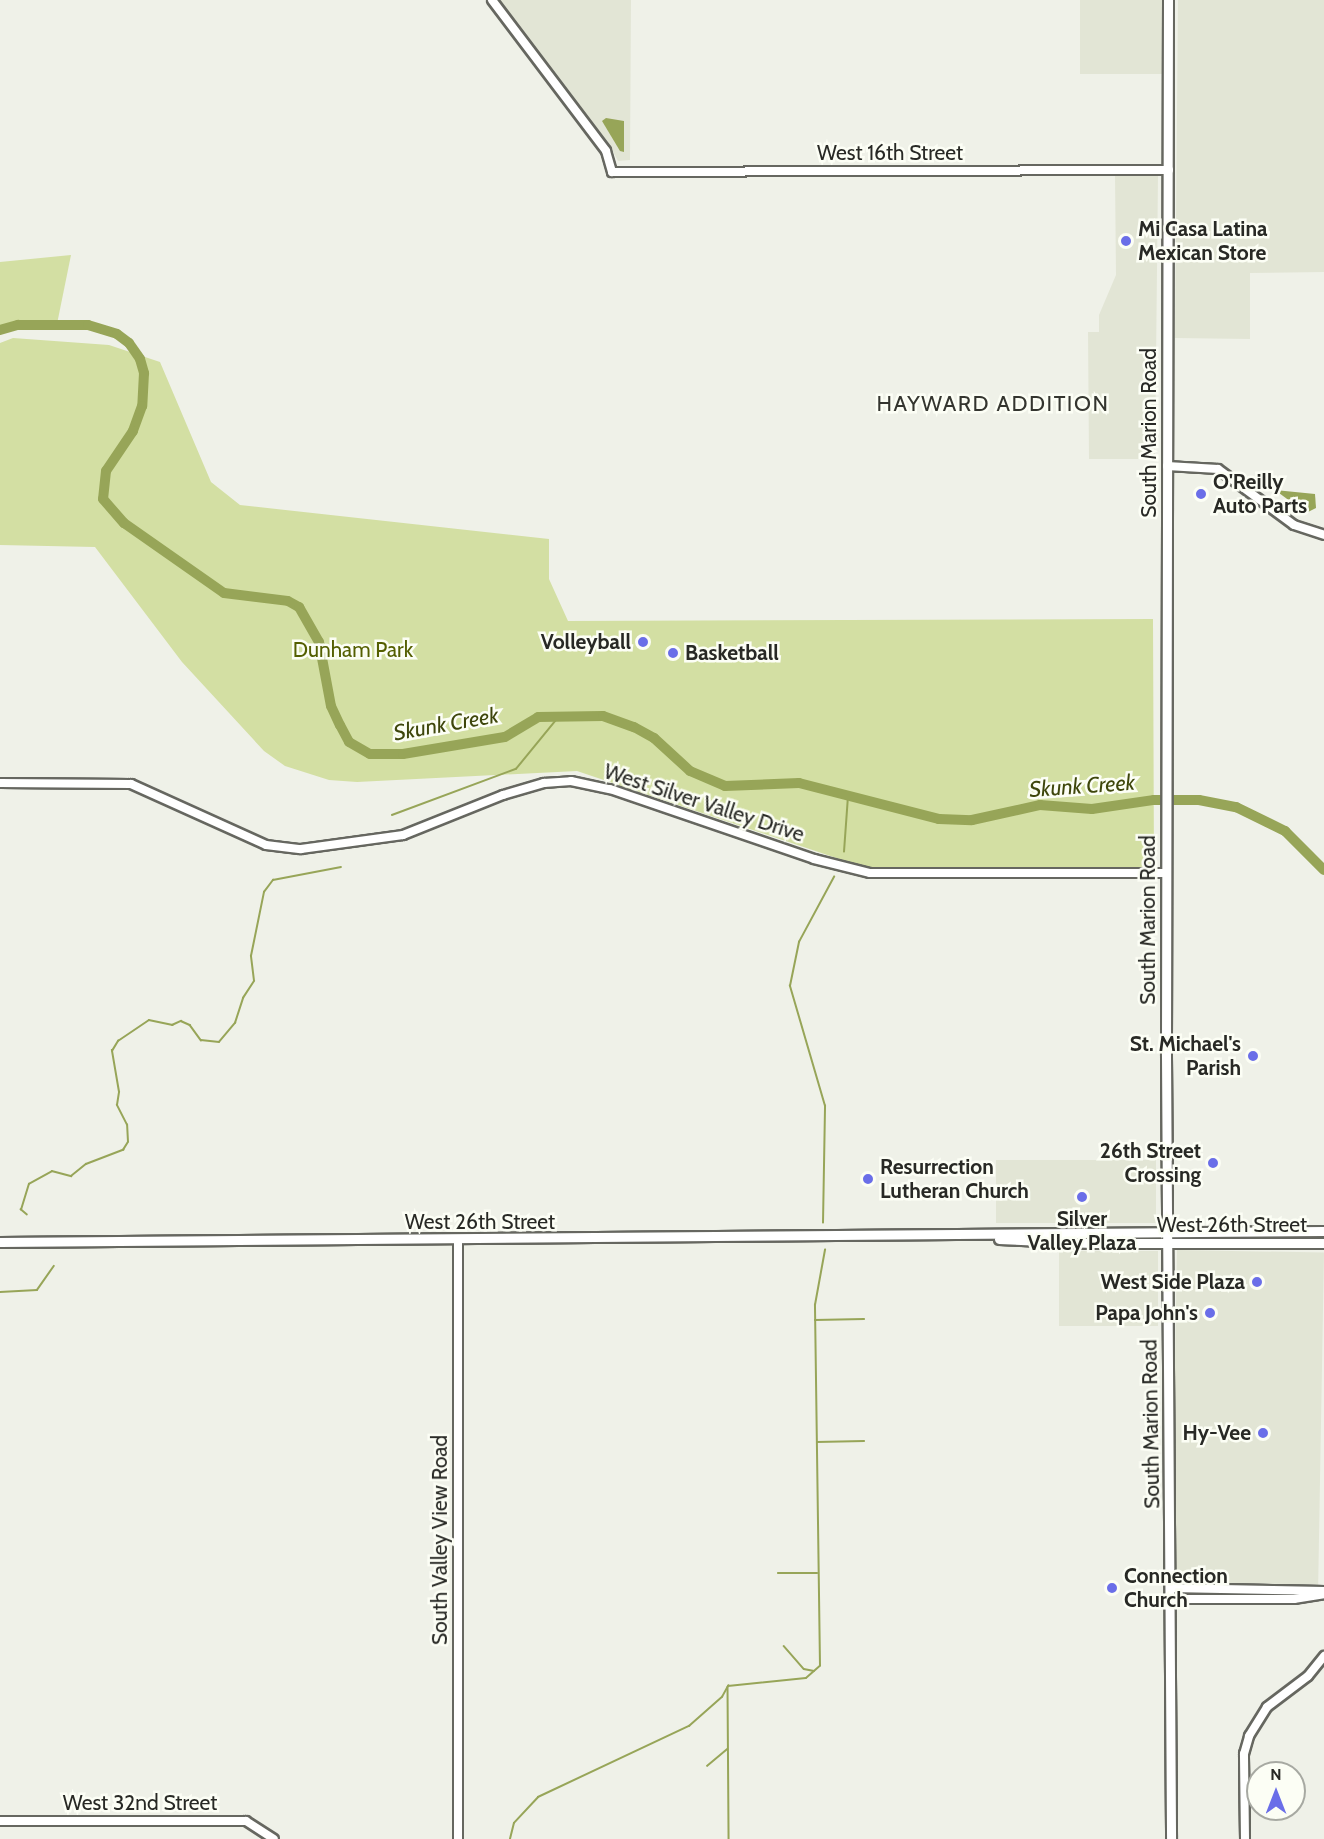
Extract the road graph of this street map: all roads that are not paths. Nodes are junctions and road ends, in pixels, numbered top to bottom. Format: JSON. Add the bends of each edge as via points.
{"nodes":[{"id":1,"x":492,"y":0,"type":"edge"},
{"id":2,"x":1168,"y":0,"type":"edge"},
{"id":3,"x":1168,"y":170,"type":"junction"},
{"id":4,"x":1167,"y":466,"type":"junction"},
{"id":5,"x":1324,"y":535,"type":"edge"},
{"id":6,"x":0,"y":783,"type":"edge"},
{"id":7,"x":1166,"y":873,"type":"junction"},
{"id":8,"x":1168,"y":1231,"type":"junction"},
{"id":9,"x":1324,"y":1231,"type":"edge"},
{"id":10,"x":960,"y":1236,"type":"junction"},
{"id":11,"x":1324,"y":1238,"type":"edge"},
{"id":12,"x":458,"y":1240,"type":"junction"},
{"id":13,"x":0,"y":1242,"type":"edge"},
{"id":14,"x":1168,"y":1243,"type":"junction"},
{"id":15,"x":1257,"y":1243,"type":"junction"},
{"id":16,"x":1324,"y":1243,"type":"edge"},
{"id":17,"x":1170,"y":1588,"type":"junction"},
{"id":18,"x":1324,"y":1593,"type":"edge"},
{"id":19,"x":1170,"y":1599,"type":"junction"},
{"id":20,"x":1324,"y":1656,"type":"edge"},
{"id":21,"x":0,"y":1821,"type":"edge"},
{"id":22,"x":274,"y":1839,"type":"edge"},
{"id":23,"x":458,"y":1839,"type":"edge"},
{"id":24,"x":1171,"y":1839,"type":"edge"},
{"id":25,"x":1245,"y":1839,"type":"edge"}],
"edges":[{"from":1,"to":3,"type":"street","name":"West 16th Street","via":[[606,151],[612,172]]},
{"from":2,"to":3,"type":"main road","name":"South Marion Road"},
{"from":3,"to":4,"type":"main road","name":"South Marion Road"},
{"from":4,"to":5,"type":"street","via":[[1218,469],[1294,525]]},
{"from":4,"to":7,"type":"main road","name":"South Marion Road"},
{"from":6,"to":7,"type":"street","name":"West Silver Valley Drive","via":[[131,784],[266,845],[301,849],[403,835],[503,795],[544,783],[571,782],[610,789],[814,859],[870,873]]},
{"from":7,"to":8,"type":"main road","name":"South Marion Road"},
{"from":8,"to":9,"type":"main road","name":"West 26th Street"},
{"from":8,"to":10,"type":"main road","name":"West 26th Street"},
{"from":8,"to":14,"type":"main road","name":"South Marion Road"},
{"from":10,"to":12,"type":"main road","name":"West 26th Street"},
{"from":10,"to":14,"type":"main road","name":"West 26th Street","via":[[1056,1243]]},
{"from":11,"to":15,"type":"main road"},
{"from":12,"to":13,"type":"main road","name":"West 26th Street"},
{"from":12,"to":23,"type":"street","name":"South Valley View Road"},
{"from":14,"to":15,"type":"main road","name":"West 26th Street"},
{"from":14,"to":17,"type":"main road","name":"South Marion Road"},
{"from":15,"to":16,"type":"main road","name":"West 26th Street"},
{"from":17,"to":18,"type":"street"},
{"from":17,"to":19,"type":"main road","name":"South Marion Road"},
{"from":18,"to":19,"type":"street","via":[[1294,1599]]},
{"from":19,"to":24,"type":"main road","name":"South Marion Road"},
{"from":20,"to":25,"type":"street","via":[[1308,1676],[1268,1707],[1249,1736],[1244,1754]]},
{"from":21,"to":22,"type":"street","name":"West 32nd Street","via":[[246,1821]]}]}
